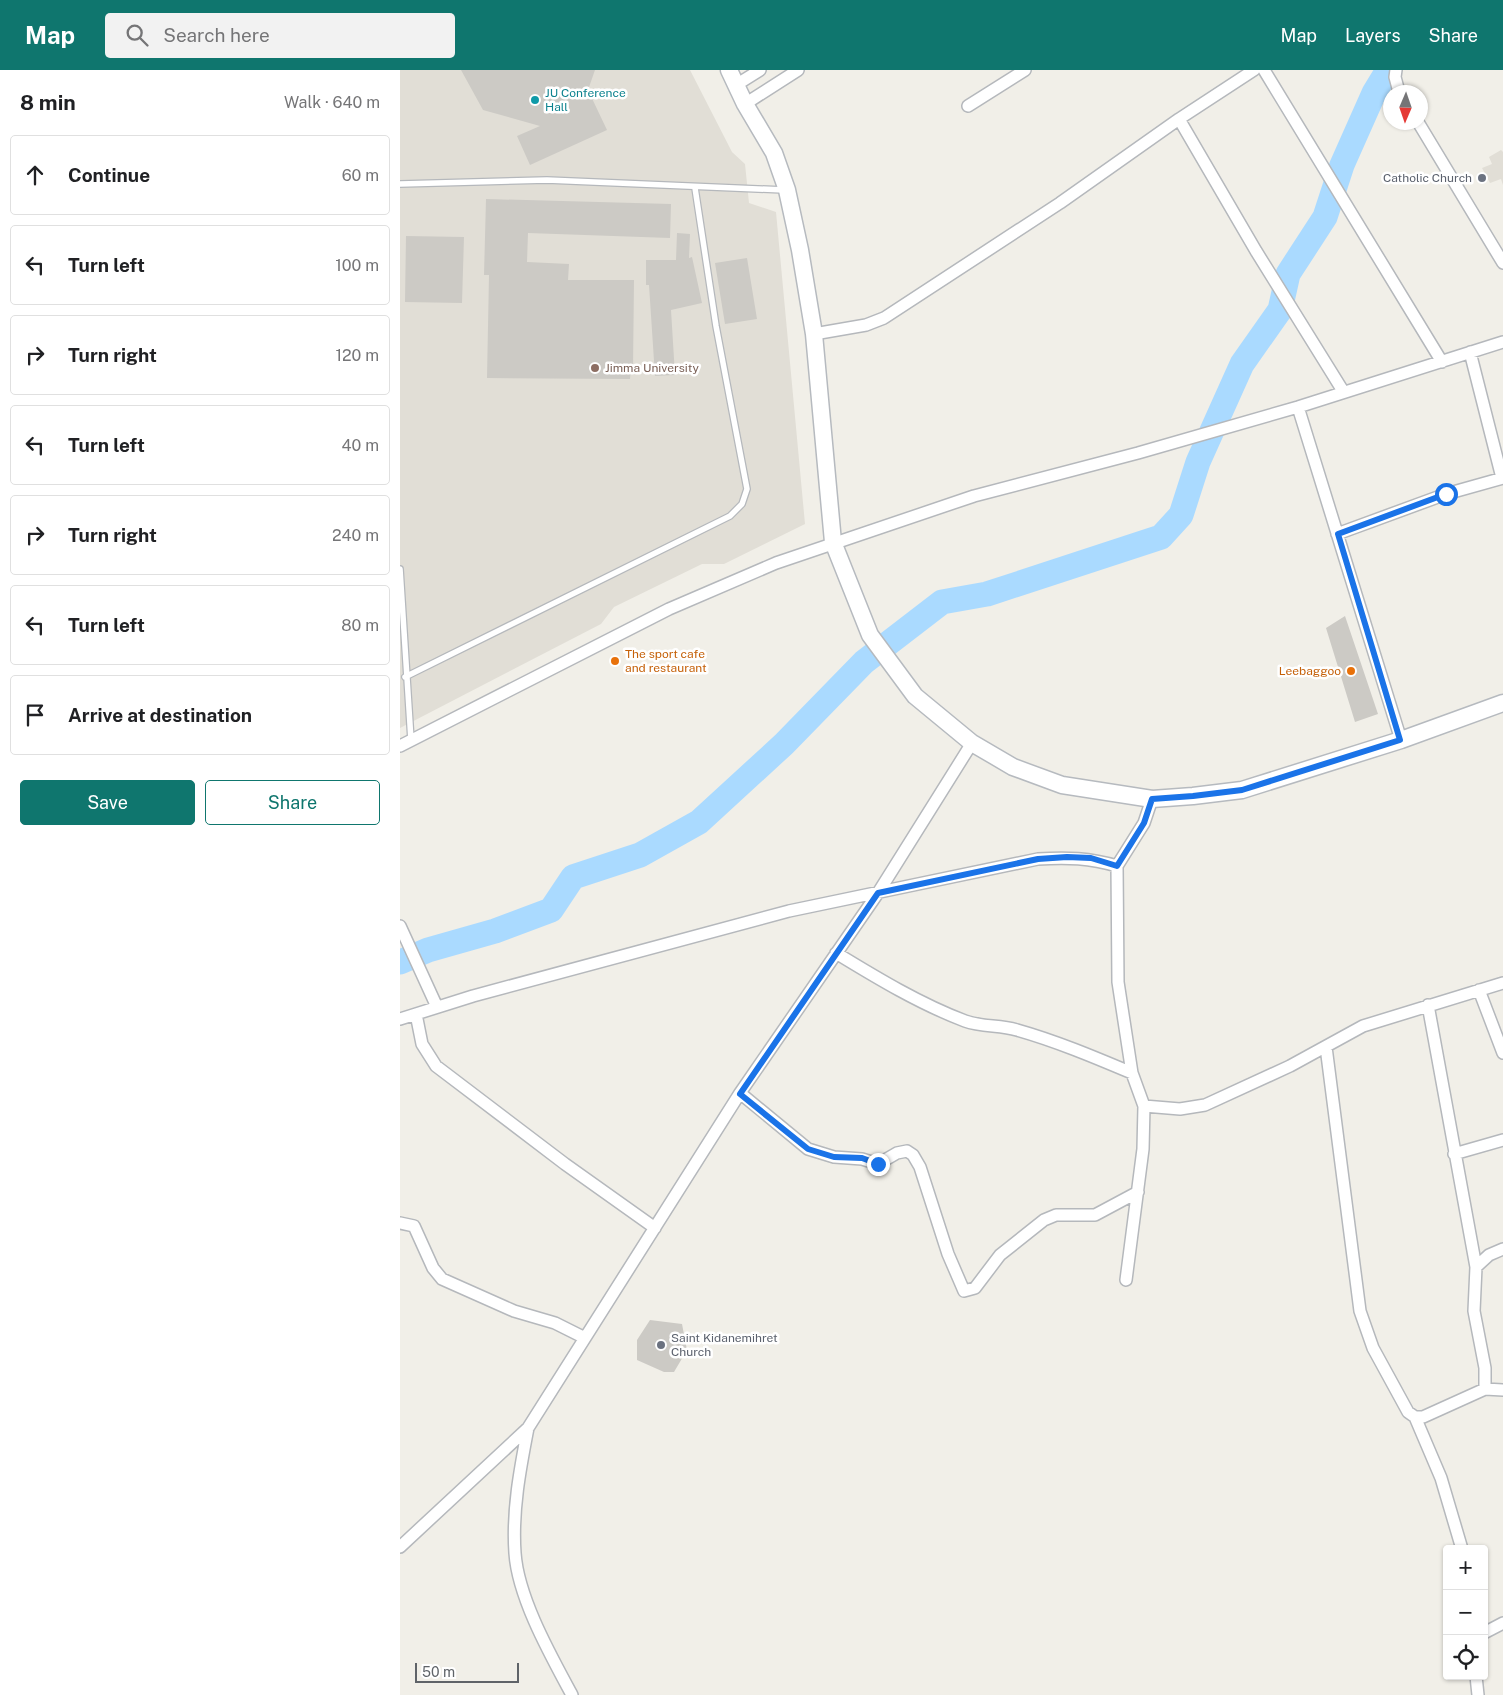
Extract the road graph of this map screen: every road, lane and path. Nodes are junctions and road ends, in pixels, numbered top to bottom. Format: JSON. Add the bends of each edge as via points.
{"nodes":[{"id":1,"x":760,"y":70,"type":"edge"},
{"id":2,"x":798,"y":70,"type":"edge"},
{"id":3,"x":1025,"y":70,"type":"edge"},
{"id":4,"x":1254,"y":70,"type":"edge"},
{"id":5,"x":1264,"y":70,"type":"edge"},
{"id":6,"x":1396,"y":70,"type":"edge"},
{"id":7,"x":733,"y":78,"type":"edge"},
{"id":8,"x":1397,"y":85,"type":"edge"},
{"id":9,"x":745,"y":104,"type":"junction"},
{"id":10,"x":968,"y":106,"type":"dead end"},
{"id":11,"x":1179,"y":119,"type":"junction"},
{"id":12,"x":1423,"y":130,"type":"edge"},
{"id":13,"x":400,"y":184,"type":"edge"},
{"id":14,"x":695,"y":188,"type":"junction"},
{"id":15,"x":786,"y":190,"type":"junction"},
{"id":16,"x":1503,"y":263,"type":"edge"},
{"id":17,"x":814,"y":334,"type":"junction"},
{"id":18,"x":1503,"y":342,"type":"edge"},
{"id":19,"x":1470,"y":352,"type":"junction"},
{"id":20,"x":1442,"y":362,"type":"junction"},
{"id":21,"x":1343,"y":391,"type":"junction"},
{"id":22,"x":1298,"y":406,"type":"junction"},
{"id":23,"x":1502,"y":478,"type":"edge"},
{"id":24,"x":1338,"y":534,"type":"junction"},
{"id":25,"x":833,"y":542,"type":"junction"},
{"id":26,"x":400,"y":569,"type":"edge"},
{"id":27,"x":405,"y":677,"type":"junction"},
{"id":28,"x":1503,"y":703,"type":"edge"},
{"id":29,"x":1400,"y":740,"type":"junction"},
{"id":30,"x":405,"y":743,"type":"edge"},
{"id":31,"x":972,"y":744,"type":"junction"},
{"id":32,"x":1152,"y":799,"type":"junction"},
{"id":33,"x":1117,"y":866,"type":"junction"},
{"id":34,"x":878,"y":893,"type":"junction"},
{"id":35,"x":400,"y":926,"type":"edge"},
{"id":36,"x":836,"y":953,"type":"junction"},
{"id":37,"x":1503,"y":983,"type":"edge"},
{"id":38,"x":1479,"y":990,"type":"junction"},
{"id":39,"x":1428,"y":1005,"type":"junction"},
{"id":40,"x":436,"y":1007,"type":"junction"},
{"id":41,"x":416,"y":1014,"type":"junction"},
{"id":42,"x":400,"y":1019,"type":"edge"},
{"id":43,"x":1326,"y":1048,"type":"junction"},
{"id":44,"x":1503,"y":1053,"type":"edge"},
{"id":45,"x":1132,"y":1073,"type":"junction"},
{"id":46,"x":740,"y":1094,"type":"junction"},
{"id":47,"x":1144,"y":1106,"type":"junction"},
{"id":48,"x":1503,"y":1140,"type":"edge"},
{"id":49,"x":1454,"y":1154,"type":"junction"},
{"id":50,"x":1138,"y":1192,"type":"junction"},
{"id":51,"x":400,"y":1223,"type":"edge"},
{"id":52,"x":655,"y":1228,"type":"junction"},
{"id":53,"x":1503,"y":1249,"type":"edge"},
{"id":54,"x":1476,"y":1267,"type":"junction"},
{"id":55,"x":1126,"y":1280,"type":"dead end"},
{"id":56,"x":585,"y":1338,"type":"junction"},
{"id":57,"x":1485,"y":1389,"type":"junction"},
{"id":58,"x":1503,"y":1390,"type":"edge"},
{"id":59,"x":1414,"y":1417,"type":"junction"},
{"id":60,"x":528,"y":1428,"type":"junction"},
{"id":61,"x":1461,"y":1545,"type":"edge"},
{"id":62,"x":400,"y":1546,"type":"edge"},
{"id":63,"x":1503,"y":1623,"type":"edge"},
{"id":64,"x":1488,"y":1629,"type":"edge"},
{"id":65,"x":1476,"y":1680,"type":"edge"},
{"id":66,"x":572,"y":1695,"type":"edge"},
{"id":67,"x":1478,"y":1695,"type":"edge"}],
"edges":[{"from":1,"to":7,"type":"street"},
{"from":2,"to":9,"type":"street"},
{"from":3,"to":10,"type":"street"},
{"from":4,"to":11,"type":"street"},
{"from":5,"to":20,"type":"street"},
{"from":6,"to":8,"type":"street"},
{"from":7,"to":9,"type":"street"},
{"from":9,"to":15,"type":"street","via":[[774,153]]},
{"from":11,"to":17,"type":"street","via":[[1060,203],[884,318],[866,325]]},
{"from":11,"to":21,"type":"street"},
{"from":12,"to":16,"type":"street"},
{"from":13,"to":14,"type":"lane","via":[[547,180]]},
{"from":14,"to":15,"type":"lane"},
{"from":14,"to":27,"type":"lane","via":[[716,326],[747,489],[742,504],[730,516]]},
{"from":15,"to":17,"type":"street"},
{"from":17,"to":25,"type":"street"},
{"from":18,"to":19,"type":"street"},
{"from":19,"to":20,"type":"street"},
{"from":19,"to":23,"type":"street"},
{"from":20,"to":21,"type":"street"},
{"from":21,"to":22,"type":"street"},
{"from":22,"to":24,"type":"street"},
{"from":22,"to":25,"type":"street","via":[[974,496]]},
{"from":23,"to":24,"type":"street","via":[[1446,494]]},
{"from":24,"to":29,"type":"street"},
{"from":25,"to":30,"type":"street","via":[[669,610]]},
{"from":25,"to":31,"type":"street","via":[[870,635],[912,691]]},
{"from":26,"to":27,"type":"lane"},
{"from":27,"to":30,"type":"lane"},
{"from":28,"to":29,"type":"street"},
{"from":29,"to":32,"type":"street","via":[[1242,790]]},
{"from":31,"to":32,"type":"street","via":[[1013,767],[1062,785]]},
{"from":31,"to":34,"type":"street"},
{"from":32,"to":33,"type":"street","via":[[1144,823]]},
{"from":33,"to":34,"type":"street","via":[[1091,858],[1038,859]]},
{"from":33,"to":45,"type":"street","via":[[1118,982]]},
{"from":34,"to":36,"type":"street"},
{"from":34,"to":40,"type":"street","via":[[789,911]]},
{"from":35,"to":40,"type":"street"},
{"from":36,"to":45,"type":"street","via":[[884,983],[963,1020],[1018,1030]]},
{"from":36,"to":46,"type":"street"},
{"from":37,"to":38,"type":"street"},
{"from":38,"to":39,"type":"street"},
{"from":38,"to":44,"type":"street"},
{"from":39,"to":43,"type":"street","via":[[1362,1026]]},
{"from":39,"to":49,"type":"street"},
{"from":40,"to":41,"type":"street"},
{"from":41,"to":42,"type":"street"},
{"from":41,"to":52,"type":"street","via":[[422,1044],[436,1066]]},
{"from":43,"to":47,"type":"street","via":[[1205,1105],[1180,1109]]},
{"from":43,"to":59,"type":"street","via":[[1360,1311],[1373,1348],[1408,1412]]},
{"from":45,"to":47,"type":"street"},
{"from":46,"to":50,"type":"street","via":[[808,1149],[834,1157],[862,1158],[878,1164],[897,1153],[907,1151],[913,1155],[964,1291],[975,1288],[1000,1256],[1044,1220],[1056,1215],[1095,1215]]},
{"from":46,"to":52,"type":"street"},
{"from":47,"to":50,"type":"street"},
{"from":48,"to":49,"type":"street"},
{"from":49,"to":54,"type":"street"},
{"from":50,"to":55,"type":"street"},
{"from":51,"to":56,"type":"street","via":[[414,1226],[433,1268],[442,1279]]},
{"from":52,"to":56,"type":"street"},
{"from":53,"to":54,"type":"street","via":[[1489,1255]]},
{"from":54,"to":57,"type":"street","via":[[1474,1311],[1485,1368]]},
{"from":56,"to":60,"type":"street"},
{"from":57,"to":58,"type":"street"},
{"from":57,"to":59,"type":"street","via":[[1423,1417]]},
{"from":59,"to":61,"type":"street","via":[[1441,1478]]},
{"from":60,"to":62,"type":"street"},
{"from":60,"to":66,"type":"street","via":[[517,1488],[515,1554],[527,1604]]},
{"from":63,"to":64,"type":"street"},
{"from":65,"to":67,"type":"street"}]}
